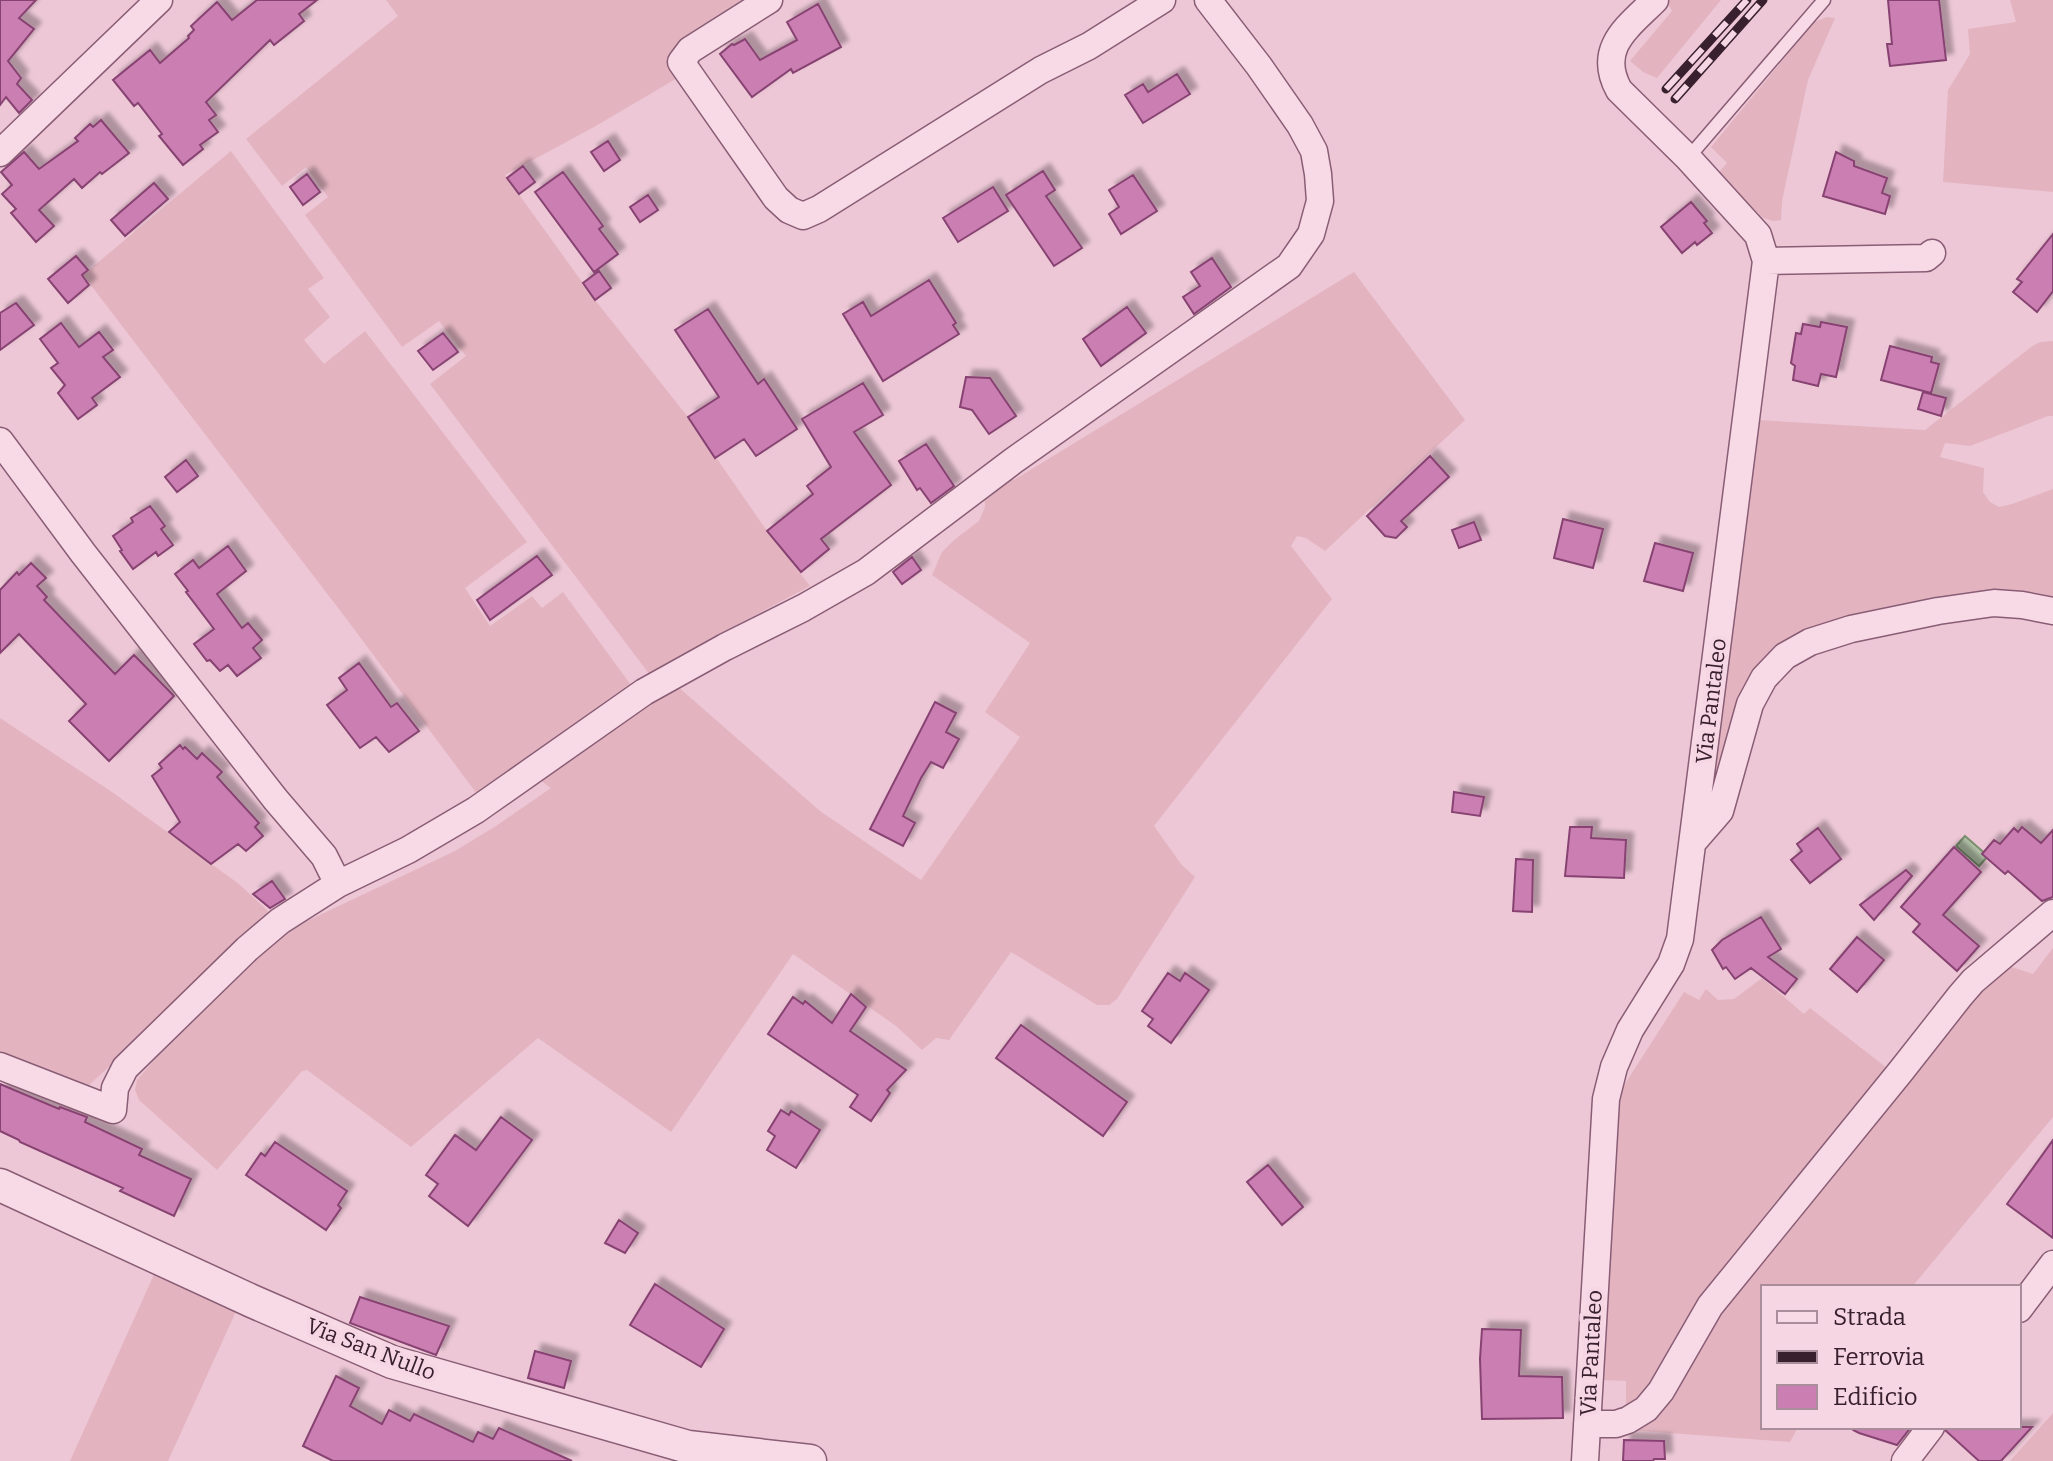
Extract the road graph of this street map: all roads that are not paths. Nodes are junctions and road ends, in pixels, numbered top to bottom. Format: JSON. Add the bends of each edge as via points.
{"nodes":[{"id":1,"x":159,"y":0,"type":"edge"},
{"id":2,"x":769,"y":0,"type":"edge"},
{"id":3,"x":1162,"y":0,"type":"edge"},
{"id":4,"x":1208,"y":0,"type":"edge"},
{"id":5,"x":1655,"y":0,"type":"edge"},
{"id":6,"x":1824,"y":0,"type":"edge"},
{"id":7,"x":0,"y":153,"type":"edge"},
{"id":8,"x":1688,"y":158,"type":"junction"},
{"id":9,"x":1932,"y":253,"type":"dead end"},
{"id":10,"x":1766,"y":261,"type":"junction"},
{"id":11,"x":0,"y":441,"type":"edge"},
{"id":12,"x":2053,"y":611,"type":"edge"},
{"id":13,"x":1694,"y":841,"type":"junction"},
{"id":14,"x":338,"y":884,"type":"junction"},
{"id":15,"x":2053,"y":913,"type":"edge"},
{"id":16,"x":0,"y":1066,"type":"edge"},
{"id":17,"x":0,"y":1185,"type":"edge"},
{"id":18,"x":2053,"y":1264,"type":"edge"},
{"id":19,"x":2021,"y":1306,"type":"edge"},
{"id":20,"x":1587,"y":1424,"type":"junction"},
{"id":21,"x":1929,"y":1429,"type":"edge"},
{"id":22,"x":810,"y":1461,"type":"edge"},
{"id":23,"x":1585,"y":1461,"type":"edge"},
{"id":24,"x":1905,"y":1461,"type":"edge"}],
"edges":[{"from":1,"to":7,"type":"street"},
{"from":2,"to":3,"type":"street","via":[[690,50],[681,62],[776,198],[803,216]]},
{"from":4,"to":14,"type":"street","via":[[1314,151],[1320,201],[1311,234],[1289,266],[866,572],[644,692],[476,810]]},
{"from":5,"to":8,"type":"street","via":[[1614,45],[1610,68],[1619,90]]},
{"from":6,"to":8,"type":"lane"},
{"from":8,"to":10,"type":"street","via":[[1758,235]]},
{"from":9,"to":10,"type":"street","via":[[1926,258]]},
{"from":10,"to":13,"type":"street","name":"Via Pantaleo"},
{"from":11,"to":14,"type":"street","via":[[92,566],[324,856]]},
{"from":12,"to":13,"type":"street","via":[[1994,603],[1938,611],[1851,629],[1785,656],[1764,678],[1750,704],[1720,811]]},
{"from":13,"to":20,"type":"street","name":"Via Pantaleo","via":[[1680,939],[1671,964],[1630,1030],[1606,1099]]},
{"from":14,"to":16,"type":"street","via":[[247,949],[125,1068],[115,1088],[113,1110]]},
{"from":15,"to":20,"type":"street","via":[[1960,996],[1710,1306],[1646,1409],[1616,1424]]},
{"from":17,"to":22,"type":"street","name":"Via San Nullo","via":[[392,1362],[688,1447]]},
{"from":18,"to":19,"type":"street"},
{"from":20,"to":23,"type":"street","name":"Via Pantaleo"},
{"from":21,"to":24,"type":"street"}]}
